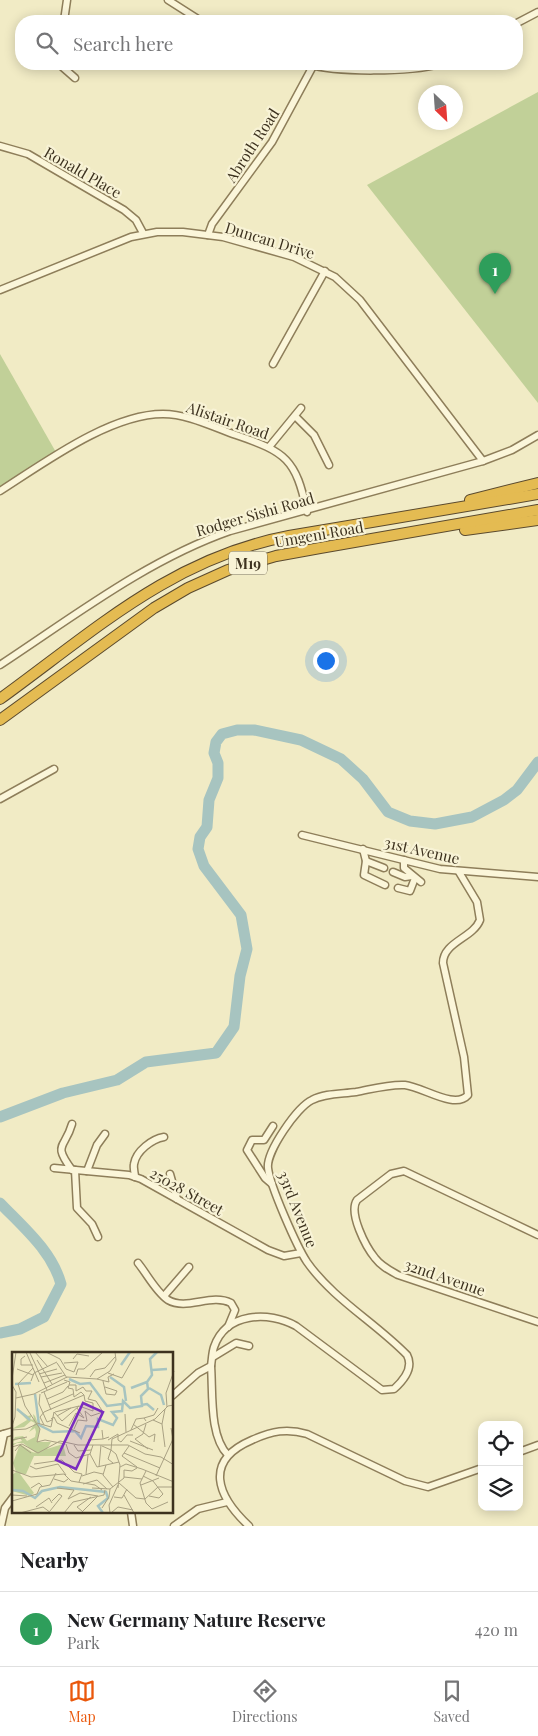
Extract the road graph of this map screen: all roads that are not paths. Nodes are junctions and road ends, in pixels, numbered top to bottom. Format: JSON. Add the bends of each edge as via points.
{"nodes":[{"id":1,"x":67,"y":0,"type":"edge"},
{"id":2,"x":168,"y":0,"type":"edge"},
{"id":3,"x":538,"y":12,"type":"edge"},
{"id":4,"x":65,"y":15,"type":"edge"},
{"id":5,"x":192,"y":15,"type":"edge"},
{"id":6,"x":523,"y":20,"type":"edge"},
{"id":7,"x":66,"y":70,"type":"edge"},
{"id":8,"x":308,"y":70,"type":"edge"},
{"id":9,"x":75,"y":78,"type":"dead end"},
{"id":10,"x":0,"y":146,"type":"edge"},
{"id":11,"x":144,"y":234,"type":"junction"},
{"id":12,"x":208,"y":234,"type":"junction"},
{"id":13,"x":325,"y":271,"type":"junction"},
{"id":14,"x":0,"y":290,"type":"edge"},
{"id":15,"x":273,"y":364,"type":"dead end"},
{"id":16,"x":301,"y":408,"type":"dead end"},
{"id":17,"x":295,"y":416,"type":"junction"},
{"id":18,"x":538,"y":435,"type":"edge"},
{"id":19,"x":269,"y":447,"type":"junction"},
{"id":20,"x":483,"y":461,"type":"junction"},
{"id":21,"x":329,"y":465,"type":"dead end"},
{"id":22,"x":538,"y":483,"type":"edge"},
{"id":23,"x":0,"y":492,"type":"edge"},
{"id":24,"x":538,"y":494,"type":"edge"},
{"id":25,"x":538,"y":510,"type":"edge"},
{"id":26,"x":307,"y":512,"type":"junction"},
{"id":27,"x":538,"y":520,"type":"edge"},
{"id":28,"x":354,"y":526,"type":"junction"},
{"id":29,"x":415,"y":533,"type":"junction"},
{"id":30,"x":0,"y":665,"type":"edge"},
{"id":31,"x":0,"y":699,"type":"edge"},
{"id":32,"x":0,"y":720,"type":"edge"},
{"id":33,"x":54,"y":769,"type":"dead end"},
{"id":34,"x":0,"y":799,"type":"edge"},
{"id":35,"x":302,"y":835,"type":"dead end"},
{"id":36,"x":363,"y":849,"type":"junction"},
{"id":37,"x":404,"y":860,"type":"junction"},
{"id":38,"x":366,"y":861,"type":"junction"},
{"id":39,"x":384,"y":868,"type":"dead end"},
{"id":40,"x":393,"y":872,"type":"dead end"},
{"id":41,"x":459,"y":872,"type":"junction"},
{"id":42,"x":538,"y":876,"type":"edge"},
{"id":43,"x":416,"y":879,"type":"junction"},
{"id":44,"x":385,"y":885,"type":"dead end"},
{"id":45,"x":398,"y":888,"type":"dead end"},
{"id":46,"x":72,"y":1124,"type":"dead end"},
{"id":47,"x":273,"y":1126,"type":"dead end"},
{"id":48,"x":105,"y":1134,"type":"dead end"},
{"id":49,"x":164,"y":1137,"type":"dead end"},
{"id":50,"x":54,"y":1168,"type":"dead end"},
{"id":51,"x":74,"y":1170,"type":"junction"},
{"id":52,"x":87,"y":1171,"type":"junction"},
{"id":53,"x":170,"y":1174,"type":"dead end"},
{"id":54,"x":135,"y":1177,"type":"junction"},
{"id":55,"x":273,"y":1185,"type":"junction"},
{"id":56,"x":177,"y":1199,"type":"junction"},
{"id":57,"x":538,"y":1235,"type":"edge"},
{"id":58,"x":98,"y":1237,"type":"dead end"},
{"id":59,"x":301,"y":1253,"type":"junction"},
{"id":60,"x":138,"y":1262,"type":"dead end"},
{"id":61,"x":189,"y":1267,"type":"dead end"},
{"id":62,"x":164,"y":1296,"type":"junction"},
{"id":63,"x":538,"y":1322,"type":"edge"},
{"id":64,"x":228,"y":1328,"type":"junction"},
{"id":65,"x":249,"y":1346,"type":"dead end"},
{"id":66,"x":213,"y":1357,"type":"junction"},
{"id":67,"x":210,"y":1366,"type":"junction"},
{"id":68,"x":174,"y":1394,"type":"edge"},
{"id":69,"x":2,"y":1434,"type":"edge"},
{"id":70,"x":538,"y":1445,"type":"edge"},
{"id":71,"x":523,"y":1451,"type":"edge"},
{"id":72,"x":0,"y":1453,"type":"edge"},
{"id":73,"x":228,"y":1455,"type":"junction"},
{"id":74,"x":478,"y":1470,"type":"edge"},
{"id":75,"x":12,"y":1499,"type":"edge"},
{"id":76,"x":227,"y":1502,"type":"junction"},
{"id":77,"x":1,"y":1526,"type":"edge"},
{"id":78,"x":174,"y":1526,"type":"edge"},
{"id":79,"x":249,"y":1526,"type":"edge"}],
"edges":[{"from":1,"to":4,"type":"street"},
{"from":2,"to":5,"type":"street"},
{"from":3,"to":6,"type":"street"},
{"from":7,"to":9,"type":"street"},
{"from":8,"to":12,"type":"street","name":"Abroth Road","via":[[272,142]]},
{"from":10,"to":11,"type":"street","name":"Ronald Place","via":[[28,154],[124,210],[136,220]]},
{"from":11,"to":12,"type":"street","name":"Duncan Drive","via":[[170,231]]},
{"from":11,"to":14,"type":"street","name":"Duncan Drive"},
{"from":12,"to":13,"type":"street","name":"Duncan Drive","via":[[294,257]]},
{"from":13,"to":15,"type":"street"},
{"from":13,"to":20,"type":"street","name":"Duncan Drive","via":[[345,285],[366,307]]},
{"from":16,"to":17,"type":"street"},
{"from":17,"to":19,"type":"street"},
{"from":17,"to":21,"type":"street","via":[[314,436]]},
{"from":18,"to":20,"type":"street","name":"Rodger Sishi Road"},
{"from":19,"to":23,"type":"street","name":"Alistair Road","via":[[177,415],[146,416],[124,422],[72,446]]},
{"from":19,"to":26,"type":"street","name":"Alistair Road","via":[[294,469]]},
{"from":20,"to":26,"type":"street","name":"Rodger Sishi Road"},
{"from":22,"to":28,"type":"highway"},
{"from":24,"to":28,"type":"highway","name":"Umgeni Road","number":"M19"},
{"from":25,"to":29,"type":"highway","name":"Umgeni Road","number":"M19"},
{"from":26,"to":30,"type":"street","name":"Rodger Sishi Road","via":[[230,531],[181,551]]},
{"from":27,"to":29,"type":"highway"},
{"from":28,"to":31,"type":"highway","name":"Umgeni Road","number":"M19","via":[[256,543],[184,570],[147,592]]},
{"from":29,"to":32,"type":"highway","name":"Umgeni Road","number":"M19","via":[[276,556],[207,578],[154,608]]},
{"from":33,"to":34,"type":"street"},
{"from":35,"to":36,"type":"street","name":"31st Avenue"},
{"from":36,"to":37,"type":"street","name":"31st Avenue"},
{"from":36,"to":38,"type":"street"},
{"from":37,"to":41,"type":"street","name":"31st Avenue"},
{"from":37,"to":43,"type":"street","via":[[404,868]]},
{"from":38,"to":39,"type":"street"},
{"from":38,"to":44,"type":"street","via":[[364,875]]},
{"from":40,"to":43,"type":"street"},
{"from":41,"to":42,"type":"street","name":"31st Avenue"},
{"from":41,"to":55,"type":"street","name":"33rd Avenue","via":[[477,902],[480,920],[476,928],[446,951],[443,963],[464,1057],[468,1096],[455,1102],[424,1090],[397,1085],[312,1100],[294,1114],[270,1158],[268,1167]]},
{"from":43,"to":45,"type":"street","via":[[410,891]]},
{"from":46,"to":51,"type":"street","via":[[60,1148]]},
{"from":47,"to":55,"type":"street","via":[[264,1140],[255,1139],[247,1150]]},
{"from":48,"to":52,"type":"street"},
{"from":49,"to":54,"type":"street","via":[[157,1138],[139,1154],[134,1164]]},
{"from":50,"to":51,"type":"street","name":"25028 Street"},
{"from":51,"to":52,"type":"street","name":"25028 Street"},
{"from":51,"to":58,"type":"street","via":[[77,1208],[92,1224]]},
{"from":52,"to":54,"type":"street","name":"25028 Street"},
{"from":53,"to":56,"type":"street"},
{"from":54,"to":56,"type":"street","name":"25028 Street"},
{"from":55,"to":59,"type":"street","name":"33rd Avenue"},
{"from":56,"to":59,"type":"street","name":"25028 Street","via":[[268,1250],[284,1256]]},
{"from":57,"to":63,"type":"street","name":"32nd Avenue","via":[[404,1171],[391,1174],[357,1200],[354,1206],[354,1215],[369,1249],[385,1268]]},
{"from":59,"to":64,"type":"street","name":"33rd Avenue","via":[[319,1277],[407,1355],[410,1367],[398,1385],[382,1390],[287,1321],[247,1317]]},
{"from":60,"to":62,"type":"street"},
{"from":61,"to":62,"type":"street"},
{"from":62,"to":64,"type":"street","via":[[176,1302],[213,1299],[231,1303],[235,1310]]},
{"from":64,"to":66,"type":"street","via":[[217,1341]]},
{"from":65,"to":66,"type":"street","via":[[236,1343]]},
{"from":66,"to":67,"type":"street"},
{"from":67,"to":68,"type":"street"},
{"from":67,"to":73,"type":"street","via":[[217,1438]]},
{"from":69,"to":72,"type":"street"},
{"from":70,"to":71,"type":"street"},
{"from":73,"to":74,"type":"street","via":[[265,1434],[284,1430],[308,1434],[420,1486],[439,1485]]},
{"from":73,"to":76,"type":"street","via":[[220,1479]]},
{"from":75,"to":77,"type":"street","via":[[5,1508]]},
{"from":76,"to":78,"type":"street","via":[[198,1509]]},
{"from":76,"to":79,"type":"street"}]}
